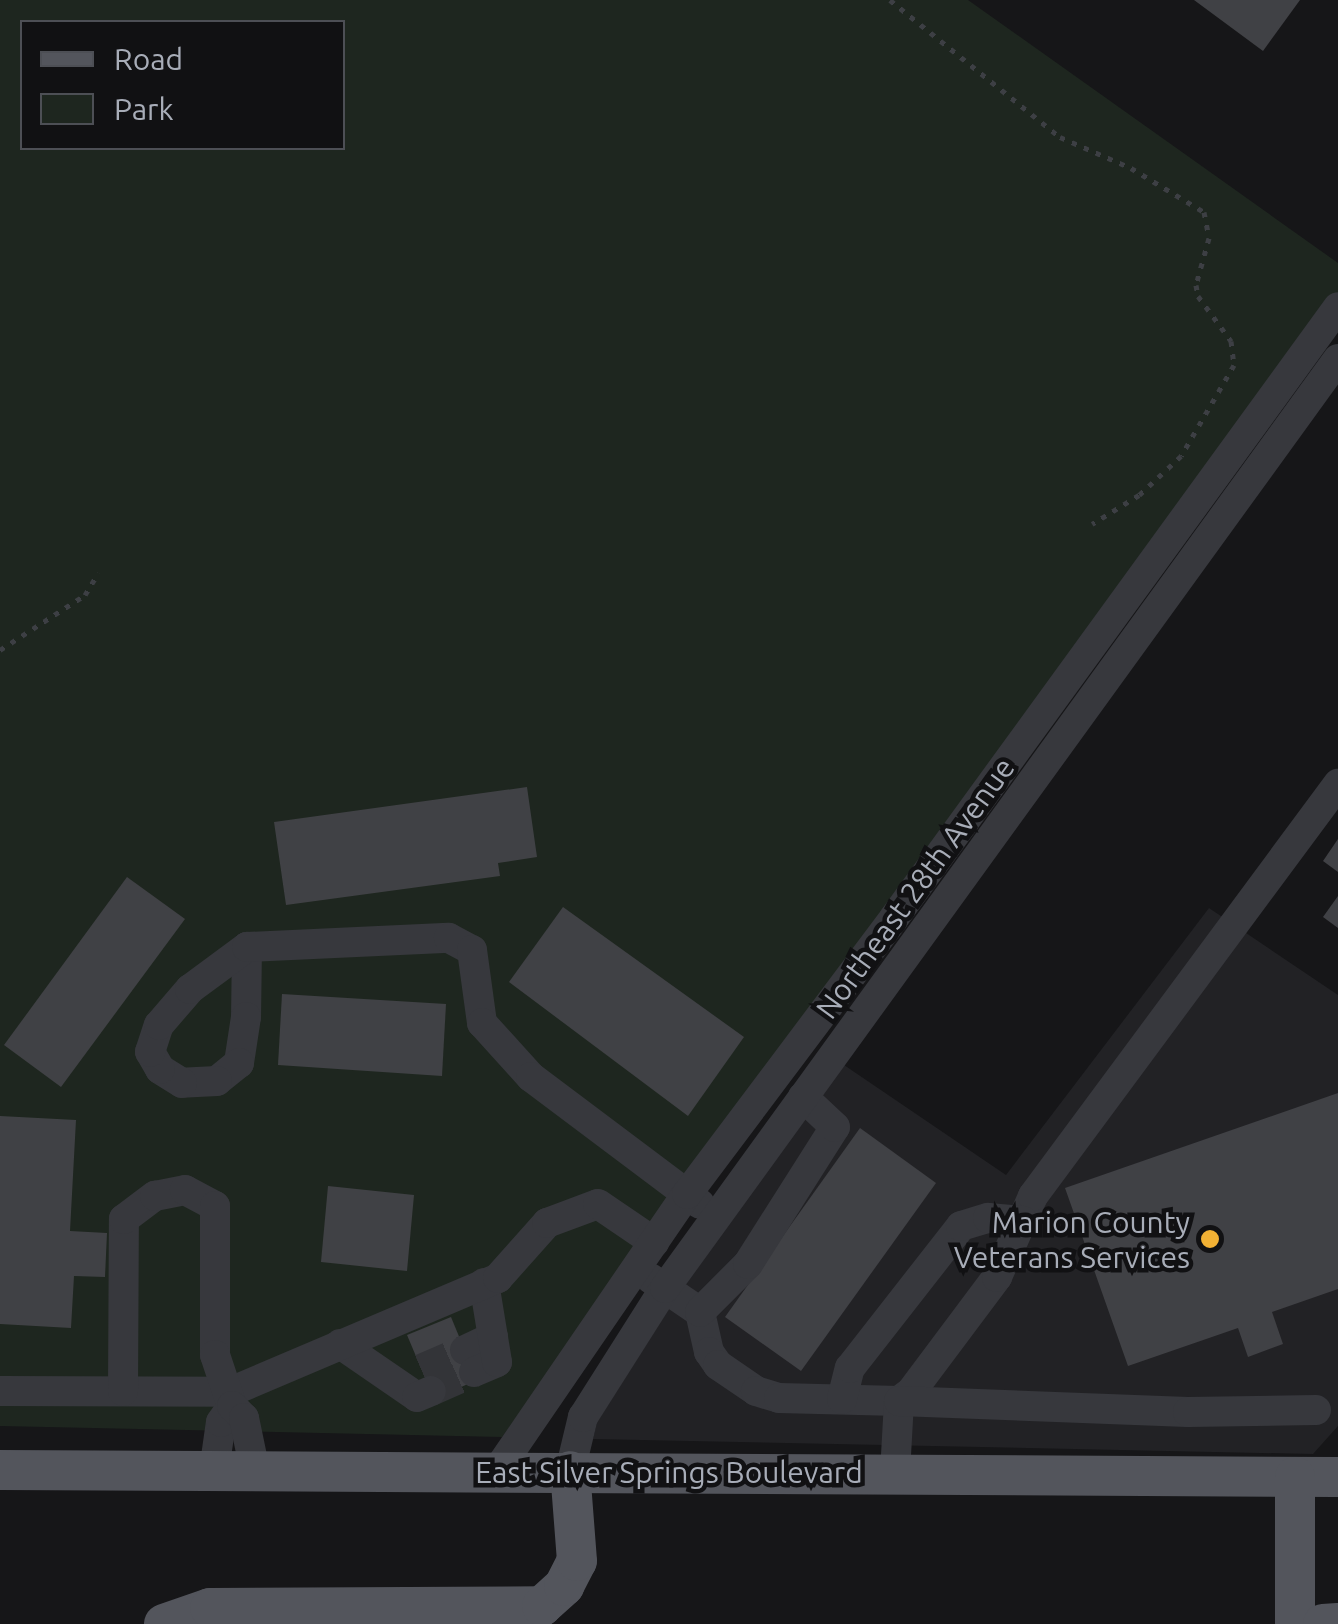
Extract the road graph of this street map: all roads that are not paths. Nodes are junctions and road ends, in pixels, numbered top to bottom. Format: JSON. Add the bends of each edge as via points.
{"nodes":[{"id":1,"x":1338,"y":307,"type":"edge"},
{"id":2,"x":1338,"y":360,"type":"edge"},
{"id":3,"x":1338,"y":784,"type":"edge"},
{"id":4,"x":247,"y":948,"type":"dead end"},
{"id":5,"x":803,"y":1097,"type":"junction"},
{"id":6,"x":687,"y":1194,"type":"junction"},
{"id":7,"x":717,"y":1215,"type":"junction"},
{"id":8,"x":1023,"y":1222,"type":"junction"},
{"id":9,"x":654,"y":1242,"type":"junction"},
{"id":10,"x":636,"y":1268,"type":"junction"},
{"id":11,"x":484,"y":1283,"type":"junction"},
{"id":12,"x":665,"y":1288,"type":"junction"},
{"id":13,"x":700,"y":1312,"type":"junction"},
{"id":14,"x":340,"y":1344,"type":"junction"},
{"id":15,"x":469,"y":1360,"type":"tunnel mouth"},
{"id":16,"x":415,"y":1380,"type":"dead end"},
{"id":17,"x":0,"y":1391,"type":"edge"},
{"id":18,"x":123,"y":1391,"type":"junction"},
{"id":19,"x":231,"y":1399,"type":"junction"},
{"id":20,"x":842,"y":1399,"type":"junction"},
{"id":21,"x":899,"y":1401,"type":"junction"},
{"id":22,"x":1316,"y":1410,"type":"dead end"},
{"id":23,"x":0,"y":1470,"type":"edge"},
{"id":24,"x":255,"y":1471,"type":"junction"},
{"id":25,"x":496,"y":1471,"type":"junction"},
{"id":26,"x":570,"y":1471,"type":"junction"},
{"id":27,"x":214,"y":1472,"type":"junction"},
{"id":28,"x":894,"y":1473,"type":"junction"},
{"id":29,"x":1295,"y":1476,"type":"junction"},
{"id":30,"x":1338,"y":1477,"type":"edge"},
{"id":31,"x":1338,"y":1623,"type":"edge"},
{"id":32,"x":164,"y":1624,"type":"edge"},
{"id":33,"x":1295,"y":1624,"type":"edge"},
{"id":34,"x":1322,"y":1624,"type":"edge"}],
"edges":[{"from":1,"to":6,"type":"street","name":"Northeast 28th Avenue"},
{"from":2,"to":5,"type":"street","name":"Northeast 28th Avenue"},
{"from":3,"to":8,"type":"street","via":[[1033,1196]]},
{"from":4,"to":6,"type":"street","via":[[449,938],[472,950],[482,1023],[530,1077]]},
{"from":5,"to":7,"type":"street","name":"Northeast 28th Avenue"},
{"from":5,"to":13,"type":"street","via":[[835,1127],[748,1264]]},
{"from":6,"to":7,"type":"street"},
{"from":6,"to":9,"type":"street","name":"Northeast 28th Avenue"},
{"from":7,"to":12,"type":"street","name":"Northeast 28th Avenue"},
{"from":8,"to":20,"type":"street","via":[[988,1218],[961,1226],[850,1368]]},
{"from":8,"to":21,"type":"street","via":[[997,1277]]},
{"from":9,"to":10,"type":"street","name":"Northeast 28th Avenue"},
{"from":9,"to":11,"type":"street","via":[[598,1204],[547,1224],[498,1278]]},
{"from":10,"to":12,"type":"street"},
{"from":10,"to":25,"type":"street","name":"Northeast 28th Avenue"},
{"from":11,"to":14,"type":"street"},
{"from":11,"to":15,"type":"street","via":[[496,1362]]},
{"from":12,"to":13,"type":"street"},
{"from":12,"to":26,"type":"street","name":"Northeast 28th Avenue","via":[[583,1417]]},
{"from":13,"to":20,"type":"street","via":[[718,1364],[756,1392]]},
{"from":14,"to":16,"type":"street"},
{"from":14,"to":19,"type":"street"},
{"from":17,"to":18,"type":"street"},
{"from":18,"to":19,"type":"street"},
{"from":18,"to":19,"type":"street","via":[[124,1220],[155,1196],[185,1190],[214,1206],[215,1355]]},
{"from":19,"to":24,"type":"street","via":[[244,1418]]},
{"from":19,"to":27,"type":"street","via":[[220,1422]]},
{"from":20,"to":21,"type":"street"},
{"from":21,"to":22,"type":"street"},
{"from":21,"to":28,"type":"street"},
{"from":23,"to":27,"type":"main road","name":"East Silver Springs Boulevard"},
{"from":24,"to":25,"type":"main road","name":"East Silver Springs Boulevard"},
{"from":24,"to":27,"type":"main road","name":"East Silver Springs Boulevard"},
{"from":25,"to":26,"type":"main road","name":"East Silver Springs Boulevard"},
{"from":26,"to":28,"type":"main road","name":"East Silver Springs Boulevard"},
{"from":26,"to":32,"type":"main road","via":[[577,1561],[564,1586],[542,1606],[210,1608]]},
{"from":28,"to":29,"type":"main road","name":"East Silver Springs Boulevard"},
{"from":29,"to":30,"type":"main road","name":"East Silver Springs Boulevard"},
{"from":29,"to":33,"type":"main road"},
{"from":31,"to":34,"type":"main road"}]}
